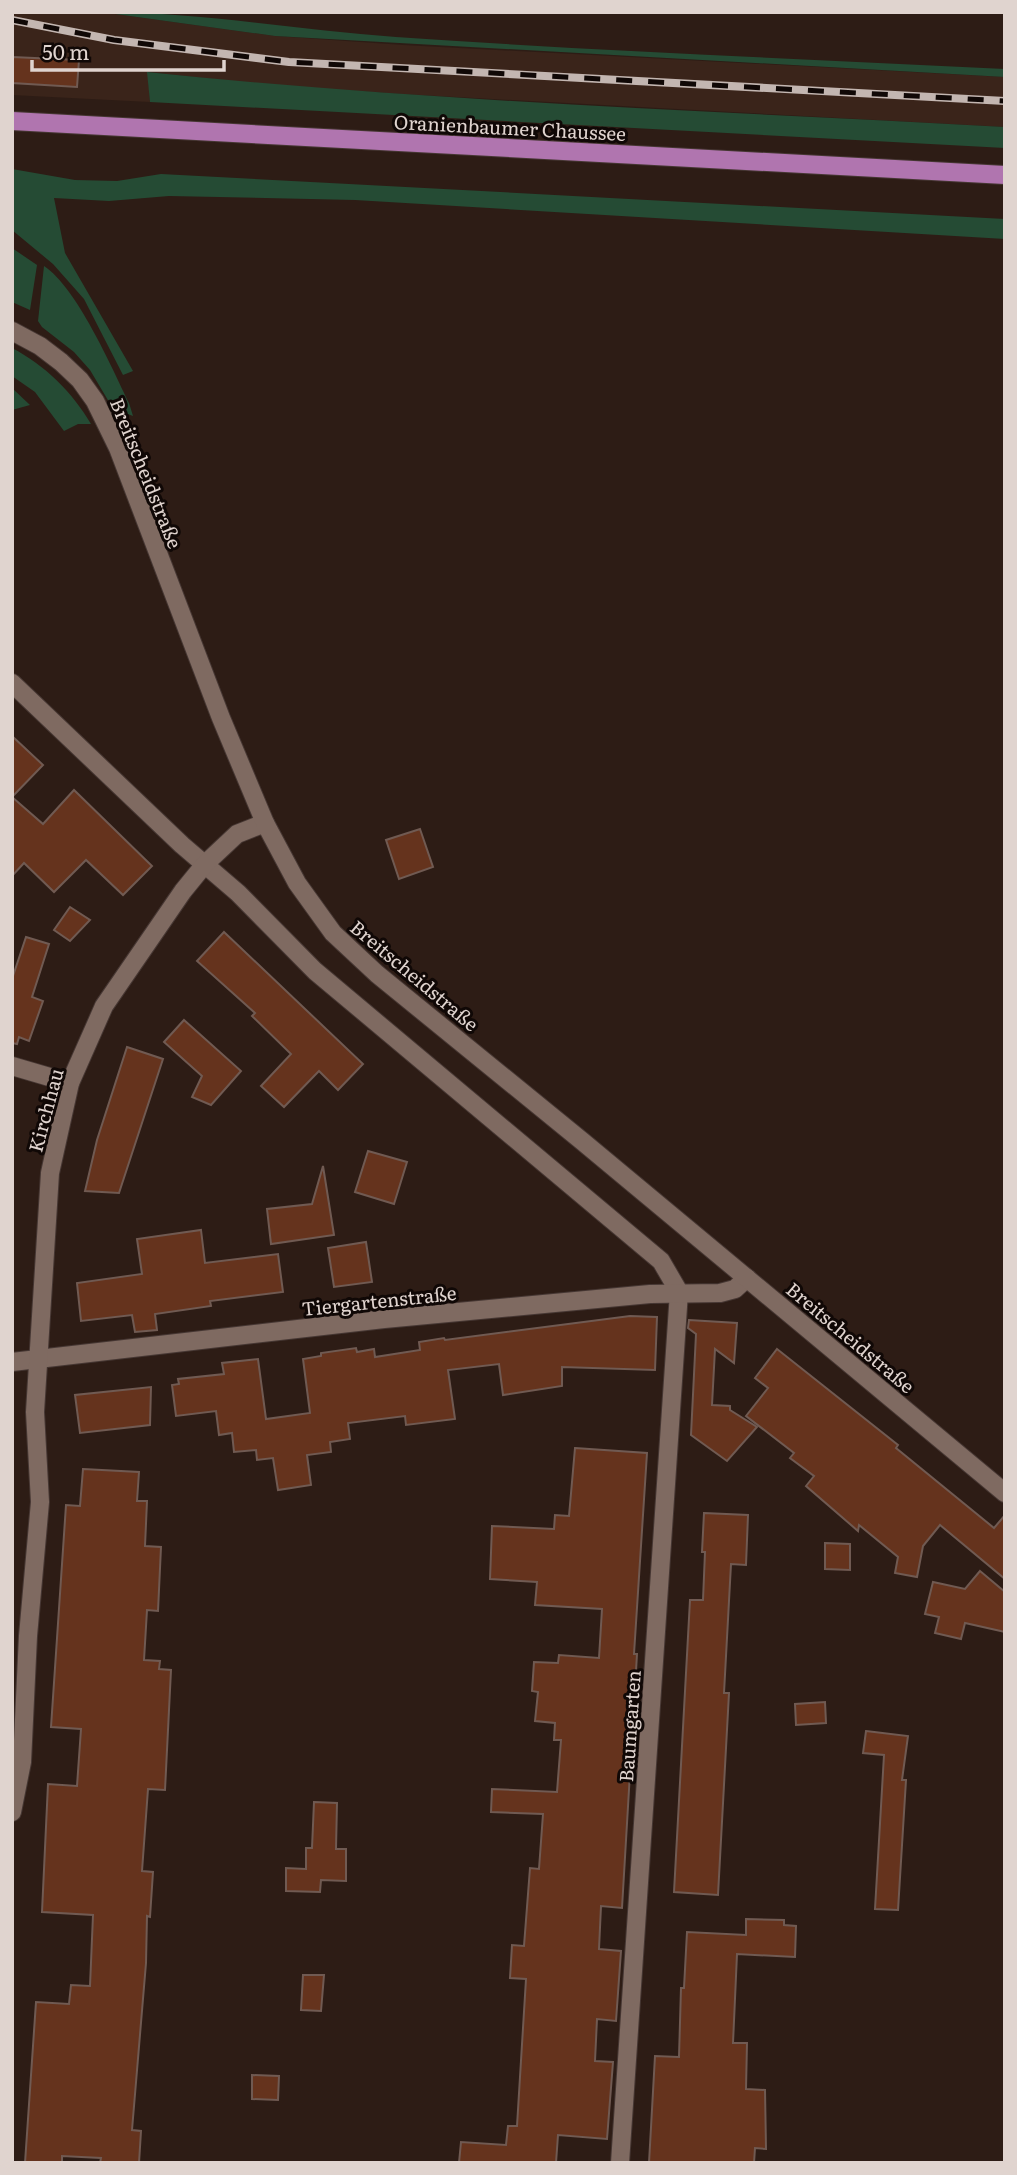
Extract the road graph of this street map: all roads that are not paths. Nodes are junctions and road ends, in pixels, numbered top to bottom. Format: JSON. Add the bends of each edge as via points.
{"nodes":[{"id":1,"x":12,"y":121,"type":"edge"},
{"id":2,"x":1005,"y":175,"type":"edge"},
{"id":3,"x":12,"y":331,"type":"edge"},
{"id":4,"x":12,"y":683,"type":"edge"},
{"id":5,"x":265,"y":823,"type":"junction"},
{"id":6,"x":205,"y":864,"type":"junction"},
{"id":7,"x":12,"y":1066,"type":"edge"},
{"id":8,"x":70,"y":1083,"type":"junction"},
{"id":9,"x":747,"y":1278,"type":"junction"},
{"id":10,"x":679,"y":1292,"type":"junction"},
{"id":11,"x":38,"y":1359,"type":"junction"},
{"id":12,"x":12,"y":1363,"type":"edge"},
{"id":13,"x":1005,"y":1493,"type":"edge"},
{"id":14,"x":12,"y":1812,"type":"edge"},
{"id":15,"x":620,"y":2163,"type":"edge"}],
"edges":[{"from":1,"to":2,"type":"main road","name":"Oranienbaumer Chaussee"},
{"from":3,"to":5,"type":"street","name":"Breitscheidstraße","via":[[40,346],[80,380],[108,426]]},
{"from":4,"to":6,"type":"street"},
{"from":5,"to":6,"type":"street","name":"Kirchhau","via":[[237,834]]},
{"from":5,"to":9,"type":"street","name":"Breitscheidstraße","via":[[297,883],[333,933]]},
{"from":6,"to":8,"type":"street","name":"Kirchhau","via":[[103,1006]]},
{"from":6,"to":10,"type":"street","via":[[315,971],[661,1261]]},
{"from":7,"to":8,"type":"street"},
{"from":8,"to":11,"type":"street","name":"Kirchhau","via":[[50,1173]]},
{"from":9,"to":10,"type":"street","name":"Tiergartenstraße","via":[[735,1289],[720,1293]]},
{"from":9,"to":13,"type":"street","name":"Breitscheidstraße"},
{"from":10,"to":11,"type":"street","name":"Tiergartenstraße"},
{"from":10,"to":15,"type":"street","name":"Baumgarten"},
{"from":11,"to":12,"type":"street","name":"Tiergartenstraße"},
{"from":11,"to":14,"type":"street","name":"Kirchhau","via":[[35,1412],[40,1503],[22,1762]]}]}
